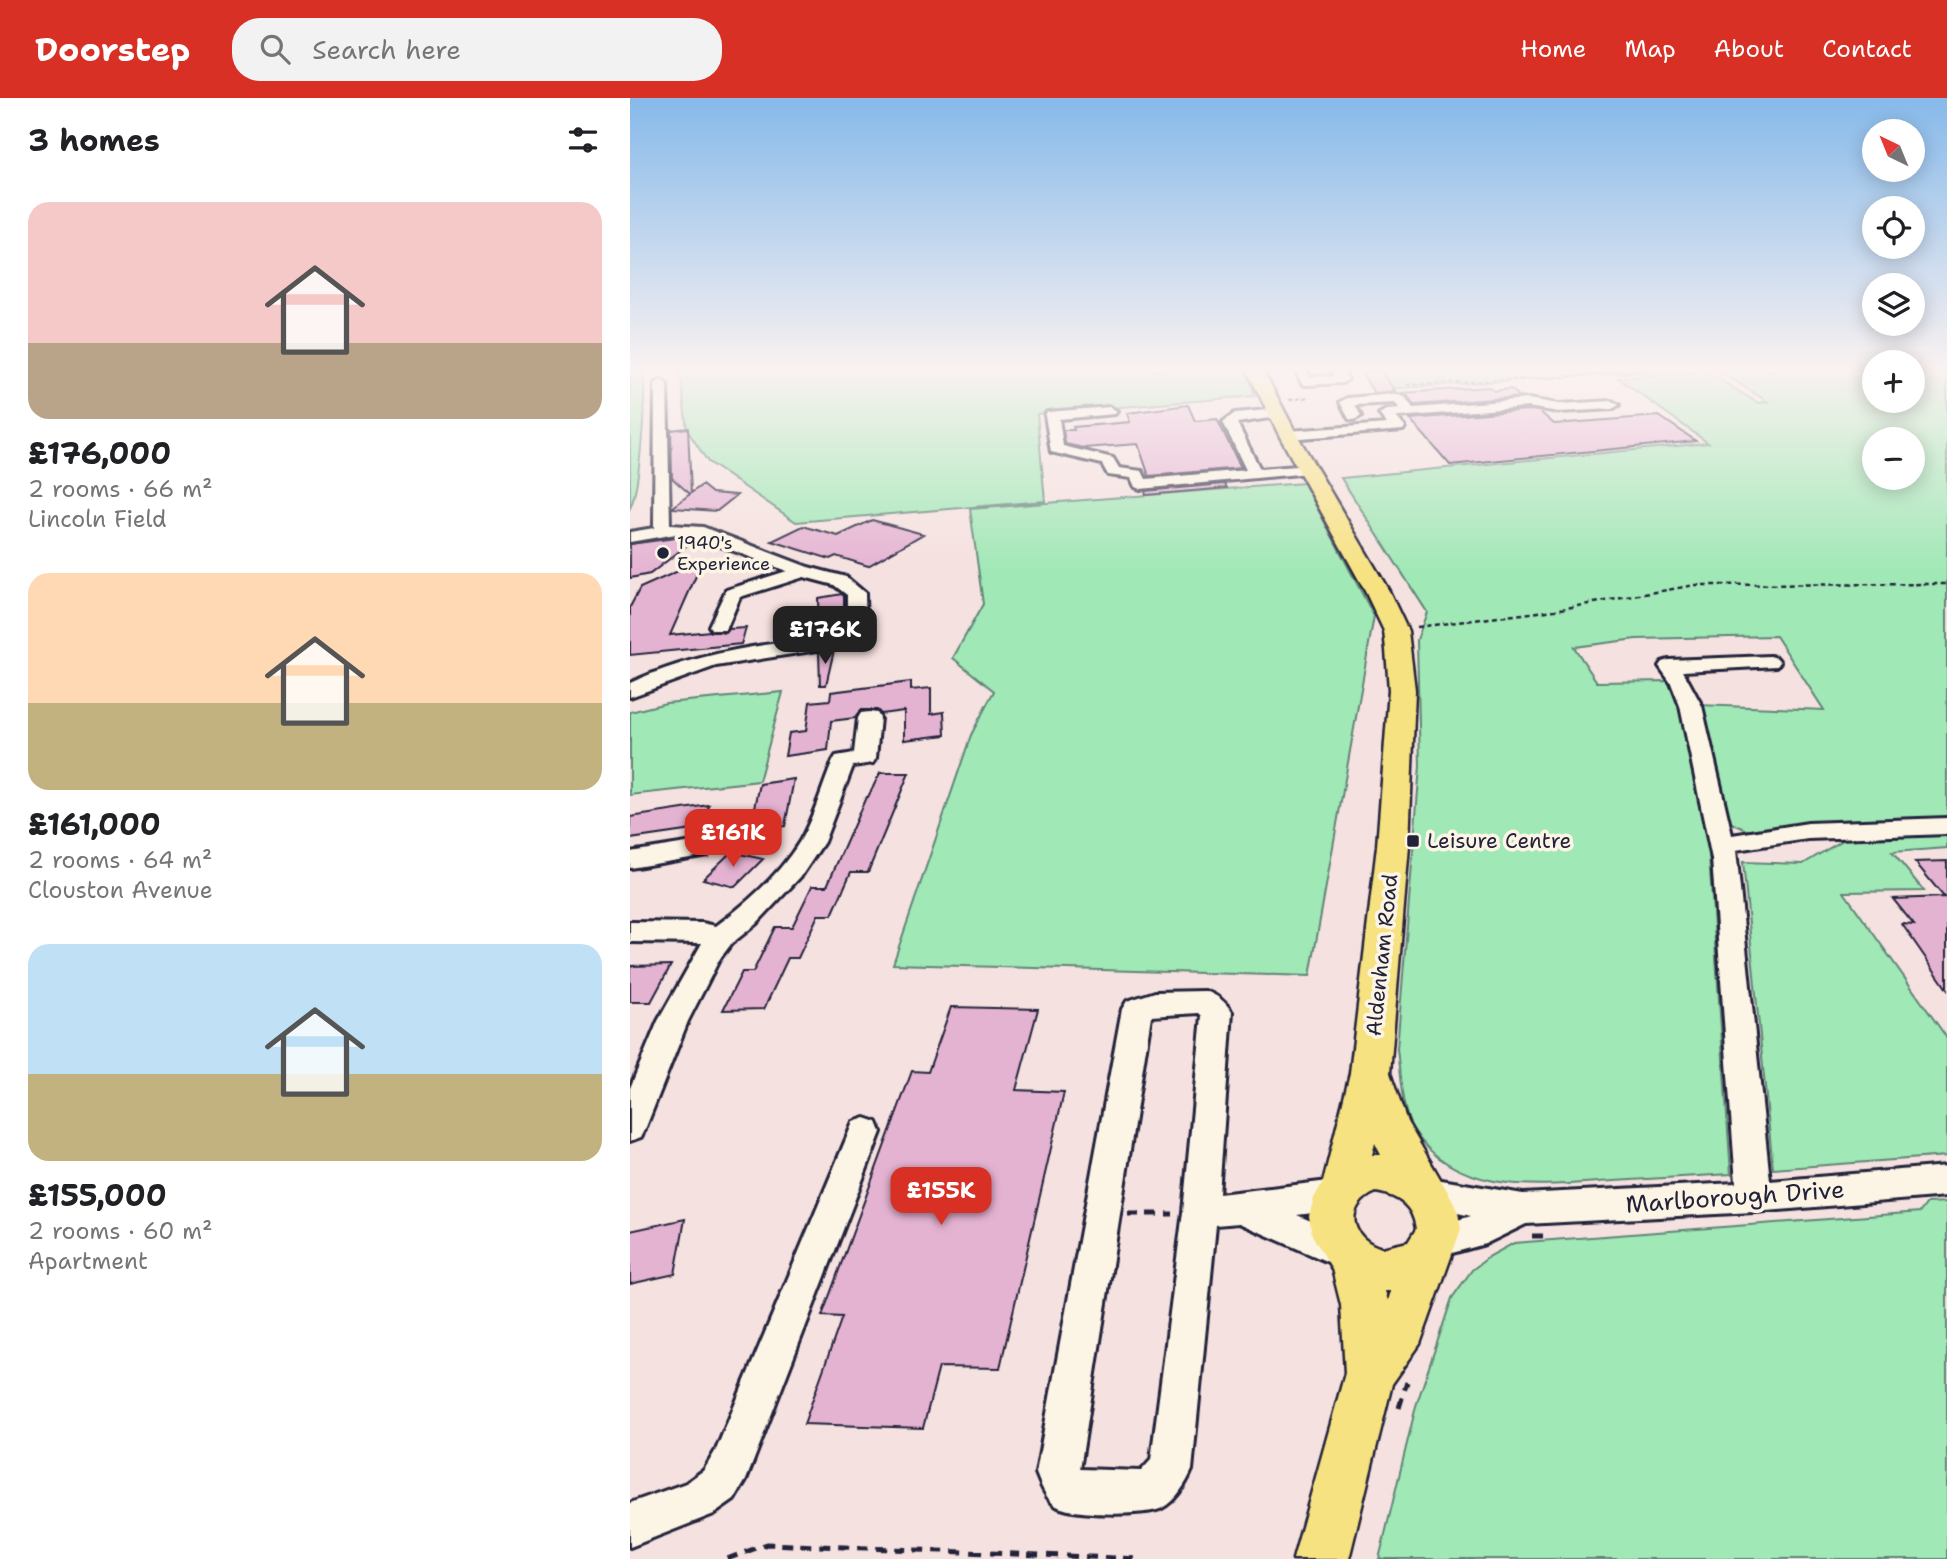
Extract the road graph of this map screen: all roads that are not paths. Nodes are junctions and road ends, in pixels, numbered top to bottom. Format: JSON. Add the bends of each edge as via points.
{"nodes":[{"id":1,"x":661,"y":438,"type":"edge"},
{"id":2,"x":1055,"y":438,"type":"edge"},
{"id":3,"x":1238,"y":438,"type":"edge"},
{"id":4,"x":1295,"y":438,"type":"edge"},
{"id":5,"x":1309,"y":469,"type":"junction"},
{"id":6,"x":1255,"y":474,"type":"junction"},
{"id":7,"x":662,"y":531,"type":"junction"},
{"id":8,"x":630,"y":537,"type":"edge"},
{"id":9,"x":802,"y":571,"type":"junction"},
{"id":10,"x":719,"y":626,"type":"dead end"},
{"id":11,"x":1770,"y":662,"type":"dead end"},
{"id":12,"x":630,"y":691,"type":"edge"},
{"id":13,"x":869,"y":718,"type":"dead end"},
{"id":14,"x":1947,"y":826,"type":"edge"},
{"id":15,"x":1722,"y":844,"type":"junction"},
{"id":16,"x":699,"y":849,"type":"dead end"},
{"id":17,"x":631,"y":864,"type":"edge"},
{"id":18,"x":630,"y":932,"type":"edge"},
{"id":19,"x":722,"y":937,"type":"junction"},
{"id":20,"x":1370,"y":1073,"type":"junction"},
{"id":21,"x":630,"y":1127,"type":"edge"},
{"id":22,"x":865,"y":1132,"type":"dead end"},
{"id":23,"x":1947,"y":1181,"type":"edge"},
{"id":24,"x":1422,"y":1190,"type":"junction"},
{"id":25,"x":1340,"y":1191,"type":"junction"},
{"id":26,"x":1754,"y":1197,"type":"junction"},
{"id":27,"x":1239,"y":1207,"type":"junction"},
{"id":28,"x":1522,"y":1209,"type":"junction"},
{"id":29,"x":1200,"y":1212,"type":"junction"},
{"id":30,"x":1431,"y":1246,"type":"junction"},
{"id":31,"x":1349,"y":1256,"type":"junction"},
{"id":32,"x":1370,"y":1373,"type":"junction"},
{"id":33,"x":630,"y":1525,"type":"edge"},
{"id":34,"x":1321,"y":1559,"type":"edge"}],
"edges":[{"from":1,"to":7,"type":"street"},
{"from":2,"to":6,"type":"street","via":[[1056,449],[1108,461],[1113,471],[1137,474],[1140,484]]},
{"from":3,"to":6,"type":"street"},
{"from":4,"to":5,"type":"main road","name":"Aldenham Road"},
{"from":5,"to":6,"type":"street"},
{"from":5,"to":20,"type":"main road","name":"Aldenham Road","via":[[1396,631],[1402,690],[1394,846]]},
{"from":7,"to":8,"type":"street"},
{"from":7,"to":9,"type":"street","via":[[697,531]]},
{"from":9,"to":10,"type":"street","via":[[732,594]]},
{"from":9,"to":12,"type":"street","via":[[840,581],[856,593],[856,639],[752,651],[667,673]]},
{"from":11,"to":15,"type":"street","via":[[1669,666],[1691,706]]},
{"from":13,"to":19,"type":"street","via":[[865,758],[844,761],[812,842],[793,869]]},
{"from":14,"to":15,"type":"street","via":[[1808,831]]},
{"from":15,"to":26,"type":"street"},
{"from":16,"to":17,"type":"street"},
{"from":18,"to":19,"type":"street"},
{"from":19,"to":21,"type":"street","via":[[673,1021]]},
{"from":20,"to":24,"type":"main road","name":"Aldenham Road","via":[[1387,1126]]},
{"from":20,"to":25,"type":"main road","name":"Aldenham Road"},
{"from":22,"to":33,"type":"street","via":[[731,1465],[719,1485],[699,1499]]},
{"from":23,"to":26,"type":"street","name":"Marlborough Drive"},
{"from":24,"to":25,"type":"main road","via":[[1396,1175],[1375,1173],[1357,1178]]},
{"from":24,"to":28,"type":"street","name":"Marlborough Drive"},
{"from":24,"to":30,"type":"main road","via":[[1437,1216]]},
{"from":25,"to":27,"type":"street"},
{"from":25,"to":31,"type":"main road","via":[[1330,1222],[1334,1237]]},
{"from":26,"to":28,"type":"street","name":"Marlborough Drive"},
{"from":27,"to":29,"type":"street"},
{"from":27,"to":31,"type":"street"},
{"from":28,"to":30,"type":"street","name":"Marlborough Drive"},
{"from":29,"to":29,"type":"street","via":[[1171,1470],[1149,1492],[1069,1490],[1057,1473],[1103,1194],[1136,1009],[1155,1003],[1205,1002],[1217,1012]]},
{"from":30,"to":31,"type":"main road","via":[[1406,1267],[1387,1270]]},
{"from":30,"to":32,"type":"main road","via":[[1403,1327]]},
{"from":31,"to":32,"type":"main road","via":[[1365,1305]]},
{"from":32,"to":34,"type":"main road"}]}
